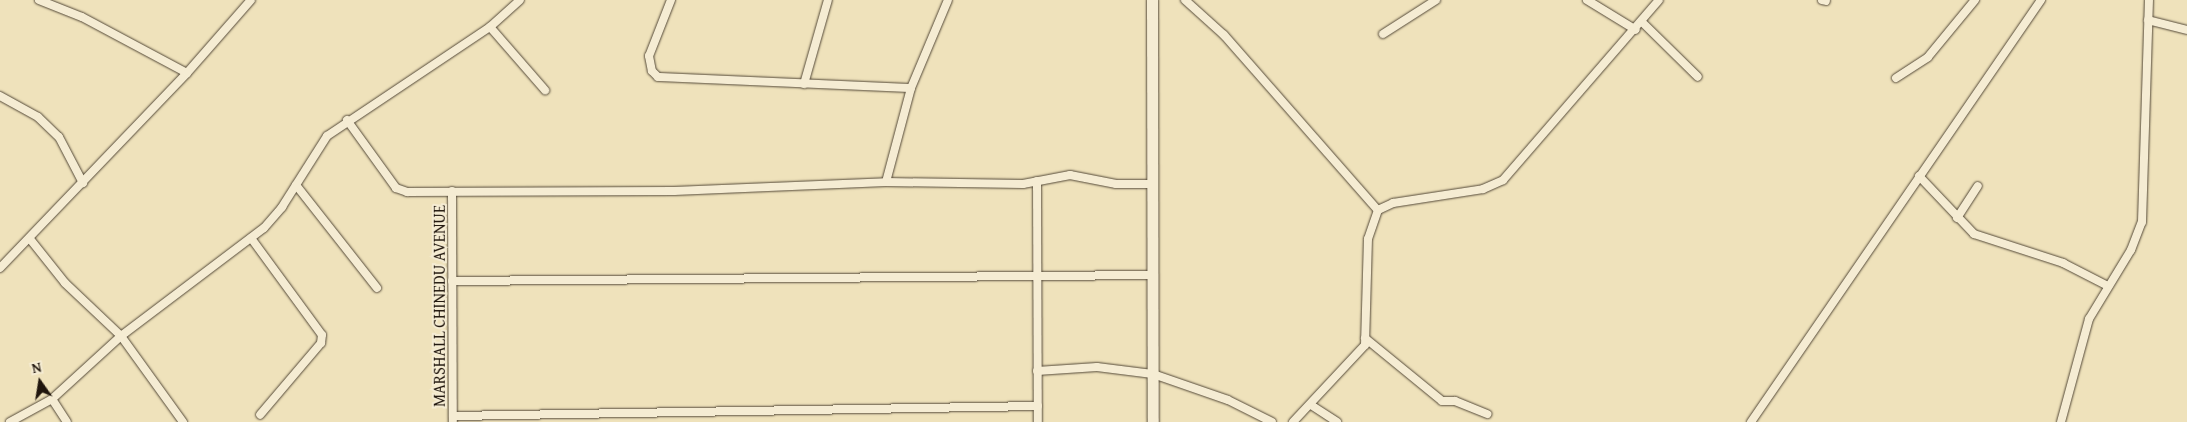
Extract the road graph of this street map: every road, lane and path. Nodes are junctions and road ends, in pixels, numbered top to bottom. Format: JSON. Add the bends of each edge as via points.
{"nodes":[{"id":1,"x":39,"y":0,"type":"edge"},
{"id":2,"x":251,"y":0,"type":"edge"},
{"id":3,"x":520,"y":0,"type":"edge"},
{"id":4,"x":671,"y":0,"type":"edge"},
{"id":5,"x":828,"y":0,"type":"edge"},
{"id":6,"x":948,"y":0,"type":"edge"},
{"id":7,"x":1152,"y":0,"type":"edge"},
{"id":8,"x":1185,"y":0,"type":"edge"},
{"id":9,"x":1436,"y":0,"type":"edge"},
{"id":10,"x":1587,"y":0,"type":"edge"},
{"id":11,"x":1659,"y":0,"type":"edge"},
{"id":12,"x":1975,"y":0,"type":"edge"},
{"id":13,"x":2041,"y":0,"type":"edge"},
{"id":14,"x":2149,"y":0,"type":"edge"},
{"id":15,"x":2148,"y":20,"type":"junction"},
{"id":16,"x":1642,"y":22,"type":"junction"},
{"id":17,"x":490,"y":27,"type":"junction"},
{"id":18,"x":1636,"y":30,"type":"junction"},
{"id":19,"x":2187,"y":30,"type":"edge"},
{"id":20,"x":1383,"y":34,"type":"dead end"},
{"id":21,"x":187,"y":72,"type":"junction"},
{"id":22,"x":1698,"y":77,"type":"dead end"},
{"id":23,"x":1896,"y":78,"type":"dead end"},
{"id":24,"x":804,"y":84,"type":"junction"},
{"id":25,"x":911,"y":88,"type":"junction"},
{"id":26,"x":545,"y":90,"type":"dead end"},
{"id":27,"x":0,"y":96,"type":"edge"},
{"id":28,"x":346,"y":120,"type":"junction"},
{"id":29,"x":1919,"y":176,"type":"junction"},
{"id":30,"x":1037,"y":181,"type":"junction"},
{"id":31,"x":886,"y":182,"type":"junction"},
{"id":32,"x":83,"y":184,"type":"junction"},
{"id":33,"x":1152,"y":184,"type":"junction"},
{"id":34,"x":296,"y":185,"type":"junction"},
{"id":35,"x":1978,"y":186,"type":"dead end"},
{"id":36,"x":452,"y":191,"type":"junction"},
{"id":37,"x":1378,"y":210,"type":"junction"},
{"id":38,"x":1957,"y":218,"type":"junction"},
{"id":39,"x":251,"y":238,"type":"junction"},
{"id":40,"x":30,"y":239,"type":"junction"},
{"id":41,"x":0,"y":268,"type":"edge"},
{"id":42,"x":1038,"y":275,"type":"junction"},
{"id":43,"x":1153,"y":275,"type":"junction"},
{"id":44,"x":452,"y":281,"type":"junction"},
{"id":45,"x":2108,"y":286,"type":"junction"},
{"id":46,"x":376,"y":288,"type":"dead end"},
{"id":47,"x":121,"y":336,"type":"junction"},
{"id":48,"x":1365,"y":338,"type":"junction"},
{"id":49,"x":1037,"y":371,"type":"junction"},
{"id":50,"x":1154,"y":374,"type":"junction"},
{"id":51,"x":52,"y":399,"type":"junction"},
{"id":52,"x":1311,"y":405,"type":"junction"},
{"id":53,"x":1038,"y":406,"type":"junction"},
{"id":54,"x":1486,"y":414,"type":"dead end"},
{"id":55,"x":260,"y":415,"type":"dead end"},
{"id":56,"x":453,"y":419,"type":"edge"},
{"id":57,"x":10,"y":422,"type":"edge"},
{"id":58,"x":67,"y":422,"type":"edge"},
{"id":59,"x":183,"y":422,"type":"edge"},
{"id":60,"x":1038,"y":422,"type":"edge"},
{"id":61,"x":1153,"y":422,"type":"edge"},
{"id":62,"x":1272,"y":422,"type":"edge"},
{"id":63,"x":1293,"y":422,"type":"edge"},
{"id":64,"x":1338,"y":422,"type":"edge"},
{"id":65,"x":1751,"y":422,"type":"edge"},
{"id":66,"x":2061,"y":422,"type":"edge"}],
"edges":[{"from":1,"to":21,"type":"street","via":[[82,17]]},
{"from":2,"to":21,"type":"street"},
{"from":3,"to":17,"type":"street"},
{"from":4,"to":24,"type":"street","via":[[649,56],[652,71],[658,76]]},
{"from":5,"to":24,"type":"street"},
{"from":6,"to":25,"type":"street"},
{"from":7,"to":33,"type":"main road"},
{"from":8,"to":37,"type":"street","via":[[1224,35]]},
{"from":9,"to":20,"type":"street"},
{"from":10,"to":18,"type":"street"},
{"from":11,"to":16,"type":"street"},
{"from":12,"to":23,"type":"street","via":[[1928,56]]},
{"from":13,"to":29,"type":"street"},
{"from":14,"to":15,"type":"street"},
{"from":15,"to":19,"type":"street"},
{"from":15,"to":45,"type":"street","via":[[2142,222],[2132,250]]},
{"from":16,"to":18,"type":"street"},
{"from":16,"to":22,"type":"street"},
{"from":17,"to":26,"type":"street"},
{"from":17,"to":28,"type":"street"},
{"from":18,"to":37,"type":"street","via":[[1503,180],[1483,189],[1394,203]]},
{"from":21,"to":32,"type":"street"},
{"from":24,"to":25,"type":"street"},
{"from":25,"to":31,"type":"street"},
{"from":27,"to":32,"type":"street","via":[[38,116],[59,137]]},
{"from":28,"to":34,"type":"street","via":[[327,136]]},
{"from":28,"to":36,"type":"street","via":[[396,188],[407,192]]},
{"from":29,"to":38,"type":"street"},
{"from":29,"to":65,"type":"street"},
{"from":30,"to":31,"type":"street"},
{"from":30,"to":33,"type":"street","via":[[1070,174],[1116,184]]},
{"from":30,"to":42,"type":"street"},
{"from":31,"to":36,"type":"street","via":[[674,191]]},
{"from":32,"to":40,"type":"street"},
{"from":33,"to":43,"type":"main road"},
{"from":34,"to":39,"type":"street","via":[[282,207]]},
{"from":34,"to":46,"type":"street"},
{"from":35,"to":38,"type":"street"},
{"from":36,"to":44,"type":"street","name":"MARSHALL CHINEDU AVENUE"},
{"from":37,"to":48,"type":"street","via":[[1368,239]]},
{"from":38,"to":45,"type":"street","via":[[1974,234],[2062,262]]},
{"from":39,"to":47,"type":"street"},
{"from":39,"to":55,"type":"street","via":[[322,335],[321,343]]},
{"from":40,"to":41,"type":"street"},
{"from":40,"to":47,"type":"street","via":[[65,283]]},
{"from":42,"to":43,"type":"street"},
{"from":42,"to":44,"type":"street"},
{"from":42,"to":49,"type":"street"},
{"from":43,"to":50,"type":"main road"},
{"from":44,"to":56,"type":"street","name":"MARSHALL CHINEDU AVENUE"},
{"from":45,"to":66,"type":"street","via":[[2079,346]]},
{"from":47,"to":51,"type":"street"},
{"from":47,"to":59,"type":"street"},
{"from":48,"to":52,"type":"street","via":[[1365,345]]},
{"from":48,"to":54,"type":"street","via":[[1442,401],[1455,401]]},
{"from":49,"to":50,"type":"street","via":[[1097,366]]},
{"from":49,"to":53,"type":"street"},
{"from":50,"to":61,"type":"main road"},
{"from":50,"to":62,"type":"street","via":[[1228,400]]},
{"from":51,"to":57,"type":"street"},
{"from":51,"to":58,"type":"street"},
{"from":52,"to":63,"type":"street"},
{"from":52,"to":64,"type":"street"},
{"from":53,"to":56,"type":"street"},
{"from":53,"to":60,"type":"street"}]}
